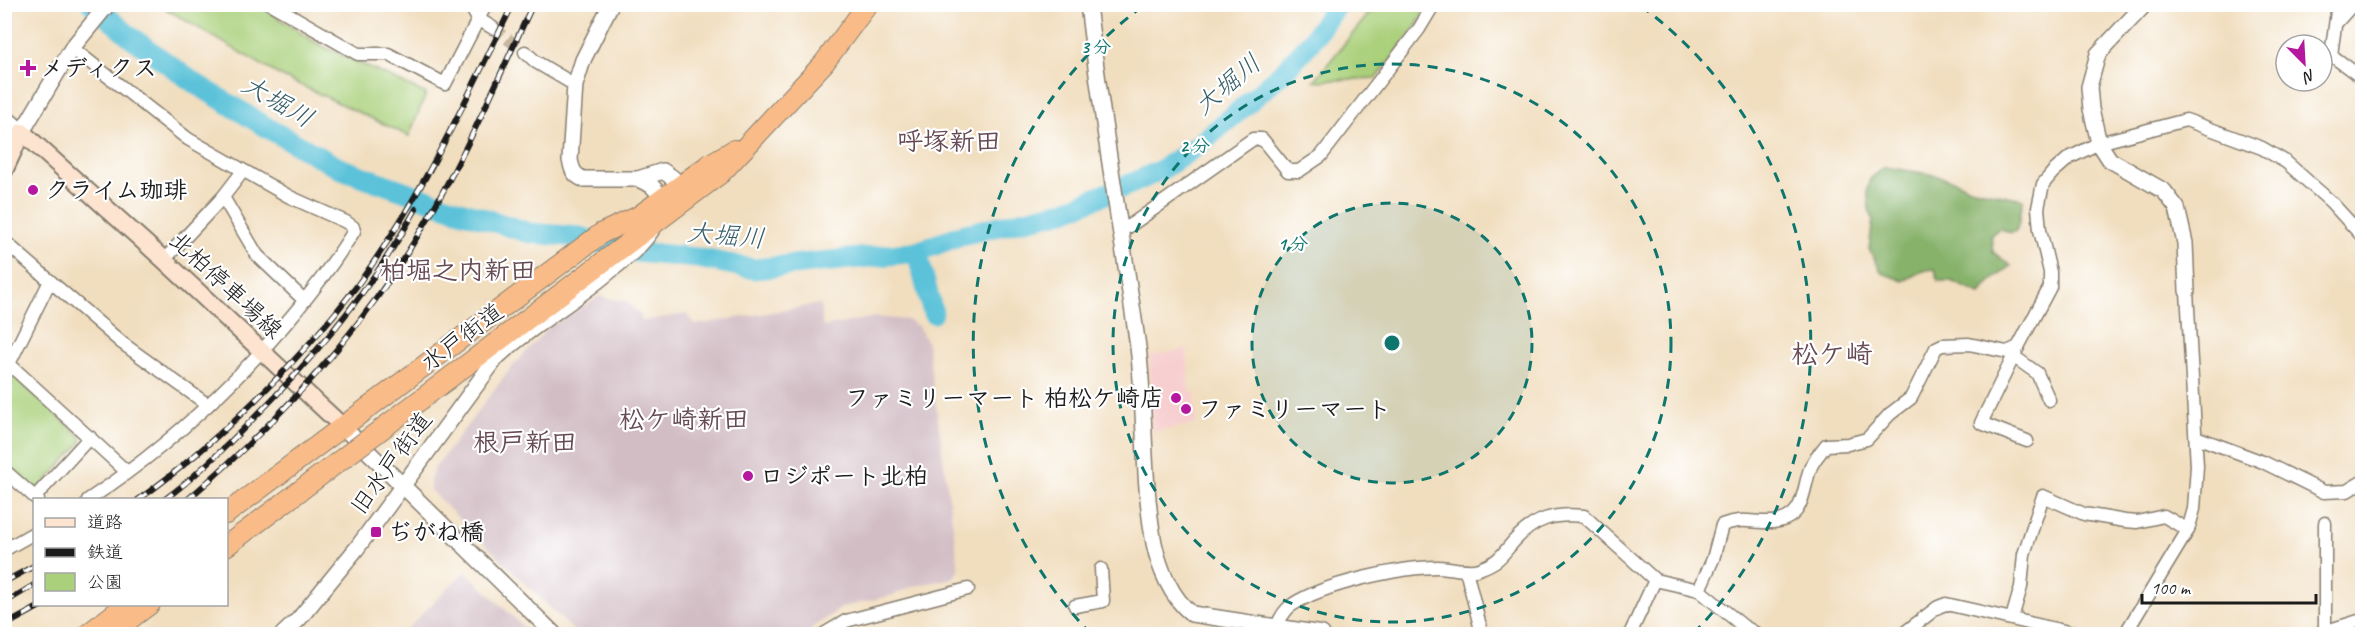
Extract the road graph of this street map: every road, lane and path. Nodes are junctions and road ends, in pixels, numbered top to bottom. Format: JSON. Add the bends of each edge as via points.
{"nodes":[{"id":1,"x":108,"y":4,"type":"edge"},
{"id":2,"x":271,"y":4,"type":"edge"},
{"id":3,"x":468,"y":4,"type":"edge"},
{"id":4,"x":486,"y":4,"type":"edge"},
{"id":5,"x":611,"y":4,"type":"edge"},
{"id":6,"x":868,"y":4,"type":"edge"},
{"id":7,"x":1088,"y":4,"type":"edge"},
{"id":8,"x":1434,"y":4,"type":"edge"},
{"id":9,"x":2145,"y":4,"type":"edge"},
{"id":10,"x":2338,"y":4,"type":"edge"},
{"id":11,"x":2353,"y":4,"type":"edge"},
{"id":12,"x":478,"y":19,"type":"junction"},
{"id":13,"x":2336,"y":23,"type":"junction"},
{"id":14,"x":493,"y":28,"type":"tunnel mouth"},
{"id":15,"x":75,"y":43,"type":"junction"},
{"id":16,"x":525,"y":52,"type":"tunnel mouth"},
{"id":17,"x":2361,"y":73,"type":"edge"},
{"id":18,"x":575,"y":85,"type":"junction"},
{"id":19,"x":4,"y":116,"type":"edge"},
{"id":20,"x":22,"y":132,"type":"junction"},
{"id":21,"x":2099,"y":143,"type":"junction"},
{"id":22,"x":4,"y":144,"type":"edge"},
{"id":23,"x":4,"y":171,"type":"edge"},
{"id":24,"x":243,"y":171,"type":"junction"},
{"id":25,"x":638,"y":179,"type":"junction"},
{"id":26,"x":223,"y":197,"type":"junction"},
{"id":27,"x":676,"y":197,"type":"junction"},
{"id":28,"x":1120,"y":226,"type":"junction"},
{"id":29,"x":2362,"y":237,"type":"edge"},
{"id":30,"x":4,"y":242,"type":"edge"},
{"id":31,"x":165,"y":260,"type":"junction"},
{"id":32,"x":559,"y":271,"type":"junction"},
{"id":33,"x":592,"y":279,"type":"junction"},
{"id":34,"x":50,"y":281,"type":"junction"},
{"id":35,"x":2187,"y":291,"type":"joint"},
{"id":36,"x":304,"y":300,"type":"junction"},
{"id":37,"x":261,"y":349,"type":"junction"},
{"id":38,"x":2016,"y":352,"type":"junction"},
{"id":39,"x":7,"y":369,"type":"edge"},
{"id":40,"x":444,"y":373,"type":"junction"},
{"id":41,"x":2049,"y":400,"type":"dead end"},
{"id":42,"x":208,"y":405,"type":"junction"},
{"id":43,"x":342,"y":426,"type":"junction"},
{"id":44,"x":90,"y":437,"type":"junction"},
{"id":45,"x":2196,"y":437,"type":"junction"},
{"id":46,"x":2027,"y":441,"type":"dead end"},
{"id":47,"x":4,"y":470,"type":"edge"},
{"id":48,"x":127,"y":472,"type":"junction"},
{"id":49,"x":2362,"y":482,"type":"edge"},
{"id":50,"x":403,"y":487,"type":"junction"},
{"id":51,"x":289,"y":491,"type":"junction"},
{"id":52,"x":37,"y":498,"type":"edge"},
{"id":53,"x":91,"y":498,"type":"edge"},
{"id":54,"x":228,"y":512,"type":"edge"},
{"id":55,"x":2325,"y":523,"type":"dead end"},
{"id":56,"x":228,"y":529,"type":"edge"},
{"id":57,"x":2188,"y":530,"type":"junction"},
{"id":58,"x":33,"y":534,"type":"edge"},
{"id":59,"x":228,"y":544,"type":"edge"},
{"id":60,"x":4,"y":550,"type":"edge"},
{"id":61,"x":1101,"y":569,"type":"dead end"},
{"id":62,"x":1466,"y":570,"type":"junction"},
{"id":63,"x":1655,"y":580,"type":"junction"},
{"id":64,"x":968,"y":589,"type":"dead end"},
{"id":65,"x":1699,"y":590,"type":"junction"},
{"id":66,"x":107,"y":606,"type":"edge"},
{"id":67,"x":124,"y":606,"type":"edge"},
{"id":68,"x":147,"y":606,"type":"edge"},
{"id":69,"x":1075,"y":606,"type":"dead end"},
{"id":70,"x":2012,"y":618,"type":"junction"},
{"id":71,"x":2362,"y":620,"type":"edge"},
{"id":72,"x":1276,"y":627,"type":"junction"},
{"id":73,"x":2322,"y":633,"type":"edge"},
{"id":74,"x":72,"y":634,"type":"edge"},
{"id":75,"x":88,"y":634,"type":"edge"},
{"id":76,"x":110,"y":634,"type":"edge"},
{"id":77,"x":283,"y":634,"type":"edge"},
{"id":78,"x":554,"y":634,"type":"edge"},
{"id":79,"x":824,"y":634,"type":"edge"},
{"id":80,"x":1322,"y":634,"type":"edge"},
{"id":81,"x":1482,"y":634,"type":"edge"},
{"id":82,"x":1630,"y":634,"type":"edge"},
{"id":83,"x":1757,"y":634,"type":"edge"},
{"id":84,"x":1903,"y":634,"type":"edge"},
{"id":85,"x":2076,"y":634,"type":"edge"},
{"id":86,"x":2125,"y":634,"type":"edge"}],
"edges":[{"from":1,"to":15,"type":"street"},
{"from":2,"to":12,"type":"street","via":[[358,54],[388,54],[445,84]]},
{"from":3,"to":12,"type":"street"},
{"from":4,"to":12,"type":"street"},
{"from":5,"to":18,"type":"street","via":[[594,34]]},
{"from":6,"to":27,"type":"highway","name":"水戸街道","via":[[824,63],[721,173]]},
{"from":7,"to":28,"type":"street"},
{"from":8,"to":28,"type":"street","via":[[1321,156],[1299,171],[1288,171],[1262,139],[1253,139],[1128,227]]},
{"from":9,"to":21,"type":"street","via":[[2098,54],[2090,96]]},
{"from":10,"to":13,"type":"street"},
{"from":11,"to":13,"type":"street"},
{"from":12,"to":14,"type":"street"},
{"from":13,"to":17,"type":"street","via":[[2331,55]]},
{"from":15,"to":20,"type":"street"},
{"from":15,"to":24,"type":"street","via":[[188,139]]},
{"from":16,"to":18,"type":"street"},
{"from":18,"to":25,"type":"street","via":[[570,160],[574,173],[584,179]]},
{"from":19,"to":20,"type":"street"},
{"from":20,"to":22,"type":"main road"},
{"from":20,"to":23,"type":"main road"},
{"from":20,"to":31,"type":"main road","name":"北柏停車場線"},
{"from":21,"to":29,"type":"street","via":[[2186,120],[2262,148],[2286,162],[2331,202]]},
{"from":21,"to":35,"type":"street","via":[[2110,160],[2164,191],[2177,208],[2185,243]]},
{"from":21,"to":38,"type":"street","via":[[2069,158],[2043,184],[2038,208],[2050,287]]},
{"from":24,"to":26,"type":"street"},
{"from":24,"to":36,"type":"street","via":[[354,231],[328,272]]},
{"from":25,"to":27,"type":"street"},
{"from":25,"to":27,"type":"street","via":[[663,171]]},
{"from":26,"to":31,"type":"street"},
{"from":26,"to":36,"type":"street","via":[[258,255]]},
{"from":27,"to":32,"type":"highway","name":"水戸街道","via":[[637,217]]},
{"from":27,"to":33,"type":"highway","name":"水戸街道","via":[[656,224]]},
{"from":28,"to":72,"type":"street","via":[[1142,390],[1151,518],[1160,562],[1176,597],[1192,614]]},
{"from":30,"to":34,"type":"street"},
{"from":31,"to":37,"type":"main road","name":"北柏停車場線"},
{"from":32,"to":40,"type":"highway","name":"水戸街道"},
{"from":32,"to":43,"type":"highway"},
{"from":33,"to":40,"type":"highway","name":"水戸街道"},
{"from":33,"to":50,"type":"street","name":"旧水戸街道","via":[[497,357]]},
{"from":34,"to":39,"type":"street"},
{"from":34,"to":42,"type":"street","via":[[122,343]]},
{"from":35,"to":45,"type":"street"},
{"from":36,"to":37,"type":"street"},
{"from":37,"to":42,"type":"street"},
{"from":37,"to":43,"type":"main road","name":"北柏停車場線"},
{"from":38,"to":41,"type":"street","via":[[2037,373]]},
{"from":38,"to":46,"type":"street","via":[[1981,423]]},
{"from":38,"to":65,"type":"street","via":[[1969,344],[1936,348],[1911,398],[1867,439],[1826,445],[1811,467],[1795,513],[1785,520],[1739,519],[1722,525]]},
{"from":39,"to":44,"type":"street"},
{"from":40,"to":51,"type":"highway","name":"水戸街道"},
{"from":42,"to":48,"type":"street"},
{"from":43,"to":50,"type":"street"},
{"from":43,"to":54,"type":"highway"},
{"from":44,"to":48,"type":"street"},
{"from":44,"to":52,"type":"street"},
{"from":45,"to":49,"type":"street","via":[[2263,462],[2324,492],[2347,491]]},
{"from":45,"to":57,"type":"street","via":[[2197,485]]},
{"from":47,"to":52,"type":"street"},
{"from":48,"to":53,"type":"street"},
{"from":50,"to":77,"type":"street","name":"旧水戸街道"},
{"from":50,"to":78,"type":"street"},
{"from":51,"to":56,"type":"highway","name":"水戸街道"},
{"from":51,"to":59,"type":"highway","name":"水戸街道"},
{"from":55,"to":73,"type":"street"},
{"from":57,"to":70,"type":"street","via":[[2164,516],[2137,522],[2084,514],[2043,496],[2024,554],[2021,587]]},
{"from":57,"to":86,"type":"street"},
{"from":58,"to":60,"type":"street"},
{"from":61,"to":69,"type":"street","via":[[1103,601]]},
{"from":62,"to":63,"type":"street","via":[[1499,561],[1522,534],[1549,516],[1570,515],[1584,516]]},
{"from":62,"to":72,"type":"street","via":[[1414,568],[1367,577],[1293,604]]},
{"from":62,"to":81,"type":"street"},
{"from":63,"to":65,"type":"street"},
{"from":63,"to":82,"type":"street"},
{"from":64,"to":79,"type":"street","via":[[846,621]]},
{"from":65,"to":83,"type":"street"},
{"from":66,"to":74,"type":"highway"},
{"from":67,"to":75,"type":"highway"},
{"from":68,"to":76,"type":"highway"},
{"from":70,"to":84,"type":"street","via":[[1946,604]]},
{"from":70,"to":85,"type":"street"},
{"from":71,"to":73,"type":"street"},
{"from":72,"to":80,"type":"street"}]}
